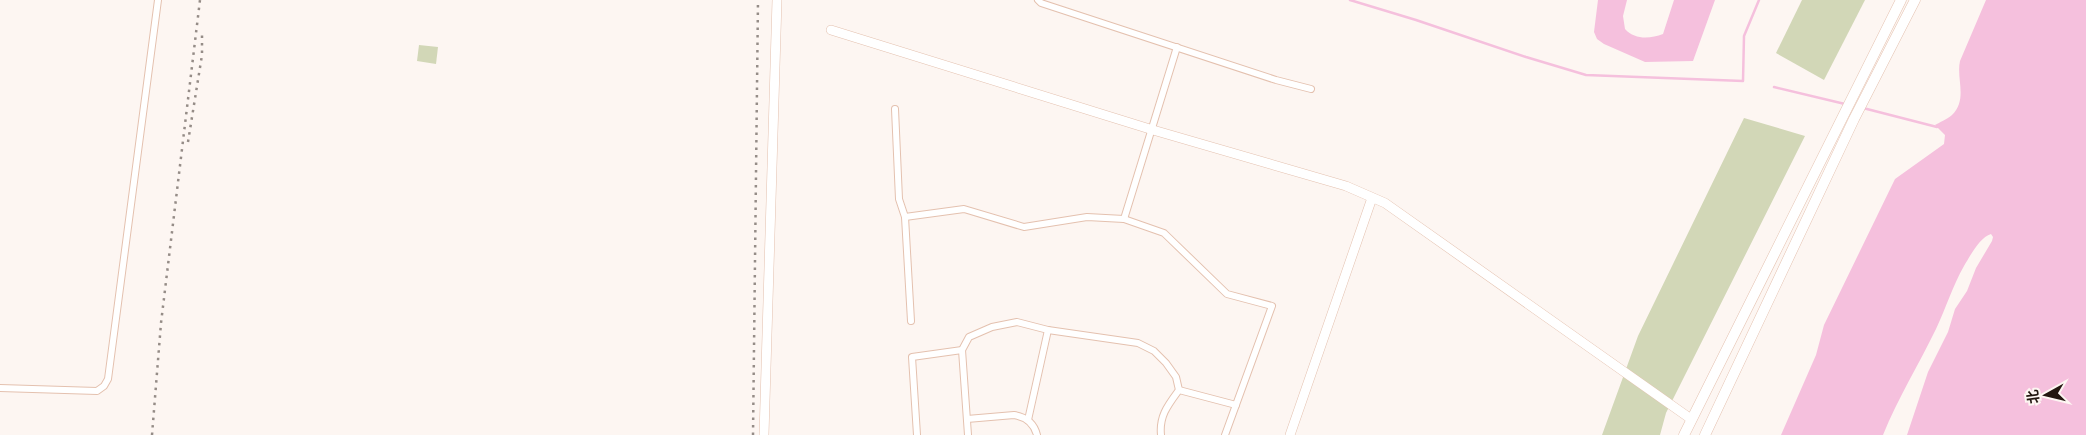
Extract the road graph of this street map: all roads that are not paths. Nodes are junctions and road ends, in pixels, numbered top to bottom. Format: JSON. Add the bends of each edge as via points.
{"nodes":[{"id":1,"x":158,"y":0,"type":"edge"},
{"id":2,"x":777,"y":0,"type":"edge"},
{"id":3,"x":1038,"y":0,"type":"edge"},
{"id":4,"x":1901,"y":0,"type":"edge"},
{"id":5,"x":1914,"y":0,"type":"edge"},
{"id":6,"x":831,"y":30,"type":"dead end"},
{"id":7,"x":1177,"y":47,"type":"junction"},
{"id":8,"x":1311,"y":89,"type":"dead end"},
{"id":9,"x":895,"y":109,"type":"dead end"},
{"id":10,"x":1153,"y":130,"type":"junction"},
{"id":11,"x":1372,"y":198,"type":"junction"},
{"id":12,"x":905,"y":217,"type":"junction"},
{"id":13,"x":1124,"y":219,"type":"junction"},
{"id":14,"x":911,"y":320,"type":"dead end"},
{"id":15,"x":1048,"y":330,"type":"junction"},
{"id":16,"x":962,"y":350,"type":"junction"},
{"id":17,"x":0,"y":388,"type":"edge"},
{"id":18,"x":1179,"y":390,"type":"junction"},
{"id":19,"x":1236,"y":405,"type":"junction"},
{"id":20,"x":967,"y":419,"type":"junction"},
{"id":21,"x":1691,"y":419,"type":"junction"},
{"id":22,"x":1028,"y":420,"type":"junction"},
{"id":23,"x":764,"y":435,"type":"edge"},
{"id":24,"x":917,"y":435,"type":"edge"},
{"id":25,"x":968,"y":435,"type":"edge"},
{"id":26,"x":1037,"y":435,"type":"edge"},
{"id":27,"x":1161,"y":435,"type":"edge"},
{"id":28,"x":1226,"y":435,"type":"edge"},
{"id":29,"x":1290,"y":435,"type":"edge"},
{"id":30,"x":1684,"y":435,"type":"edge"},
{"id":31,"x":1705,"y":435,"type":"edge"}],
"edges":[{"from":1,"to":17,"type":"street","via":[[108,380],[97,391]]},
{"from":2,"to":23,"type":"street"},
{"from":3,"to":7,"type":"street"},
{"from":4,"to":21,"type":"main road"},
{"from":5,"to":31,"type":"main road"},
{"from":6,"to":10,"type":"street"},
{"from":7,"to":8,"type":"street"},
{"from":7,"to":10,"type":"street"},
{"from":9,"to":12,"type":"street","via":[[899,199]]},
{"from":10,"to":11,"type":"street","via":[[1346,186]]},
{"from":10,"to":13,"type":"street"},
{"from":11,"to":21,"type":"street","via":[[1385,203]]},
{"from":11,"to":29,"type":"street"},
{"from":12,"to":13,"type":"street","via":[[964,210],[1024,227],[1087,217]]},
{"from":12,"to":14,"type":"street"},
{"from":13,"to":19,"type":"street","via":[[1164,233],[1227,294],[1272,306]]},
{"from":15,"to":16,"type":"street","via":[[1018,322],[992,327],[969,337]]},
{"from":15,"to":18,"type":"street","via":[[1138,343],[1154,351],[1166,363],[1176,377]]},
{"from":15,"to":22,"type":"street"},
{"from":16,"to":20,"type":"street"},
{"from":16,"to":24,"type":"street","via":[[912,357]]},
{"from":18,"to":19,"type":"street"},
{"from":18,"to":27,"type":"street","via":[[1163,412]]},
{"from":19,"to":28,"type":"street"},
{"from":20,"to":22,"type":"street","via":[[1014,415]]},
{"from":20,"to":25,"type":"street"},
{"from":21,"to":30,"type":"main road"},
{"from":22,"to":26,"type":"street","via":[[1034,425]]}]}
